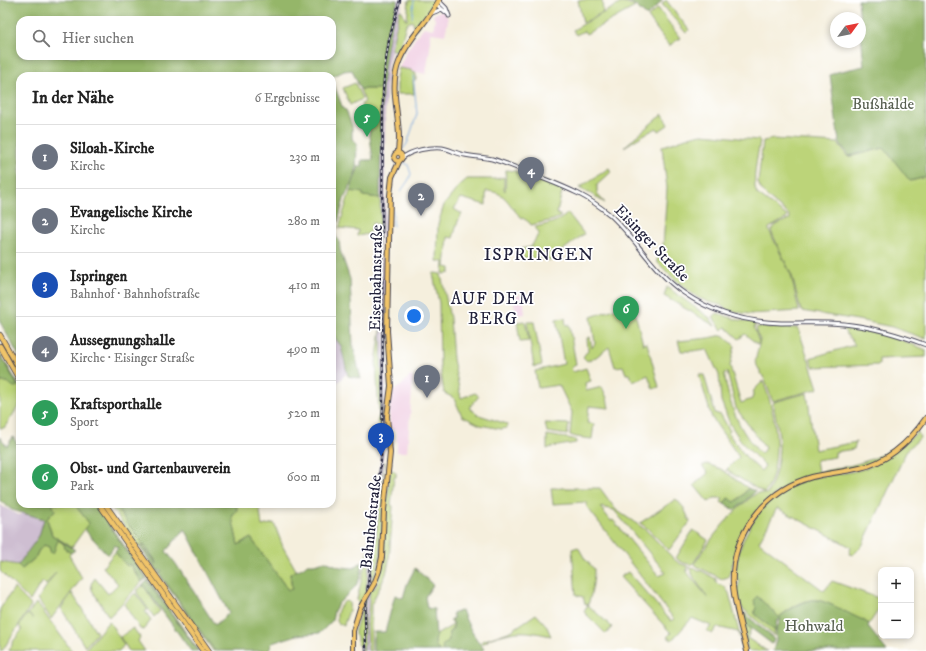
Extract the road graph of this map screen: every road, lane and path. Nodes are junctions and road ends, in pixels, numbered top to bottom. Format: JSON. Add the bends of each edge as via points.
{"nodes":[{"id":1,"x":438,"y":2,"type":"edge"},
{"id":2,"x":442,"y":9,"type":"junction"},
{"id":3,"x":430,"y":14,"type":"junction"},
{"id":4,"x":399,"y":158,"type":"junction"},
{"id":5,"x":0,"y":335,"type":"edge"},
{"id":6,"x":0,"y":346,"type":"edge"},
{"id":7,"x":926,"y":346,"type":"edge"},
{"id":8,"x":16,"y":363,"type":"edge"},
{"id":9,"x":16,"y":374,"type":"edge"},
{"id":10,"x":391,"y":386,"type":"joint"},
{"id":11,"x":926,"y":418,"type":"edge"},
{"id":12,"x":101,"y":508,"type":"edge"},
{"id":13,"x":108,"y":508,"type":"edge"},
{"id":14,"x":203,"y":651,"type":"edge"},
{"id":15,"x":209,"y":651,"type":"edge"},
{"id":16,"x":353,"y":651,"type":"edge"},
{"id":17,"x":747,"y":651,"type":"edge"}],
"edges":[{"from":1,"to":2,"type":"street"},
{"from":1,"to":2,"type":"street","via":[[446,8],[449,16]]},
{"from":1,"to":3,"type":"main road","name":"Eisenbahnstraße"},
{"from":2,"to":3,"type":"street"},
{"from":3,"to":4,"type":"main road","name":"Eisenbahnstraße","via":[[406,48],[396,70],[394,89]]},
{"from":4,"to":7,"type":"street","name":"Eisinger Straße","via":[[420,150],[445,148],[463,155],[496,160],[569,188],[601,208],[618,223],[672,284],[693,300],[715,310],[738,318],[763,322],[862,326],[899,335]]},
{"from":4,"to":10,"type":"main road","name":"Eisenbahnstraße","via":[[394,170],[390,195],[387,331]]},
{"from":5,"to":8,"type":"highway"},
{"from":6,"to":9,"type":"highway"},
{"from":10,"to":16,"type":"main road","name":"Bahnhofstraße","bridge":true,"via":[[387,416],[390,453],[384,502],[382,557],[374,584],[360,608],[353,631]]},
{"from":11,"to":17,"type":"main road","via":[[916,432],[883,459],[860,468],[812,477],[796,483],[777,493],[755,515],[741,540],[734,570],[734,595]]},
{"from":12,"to":14,"type":"highway"},
{"from":13,"to":15,"type":"highway"}]}
